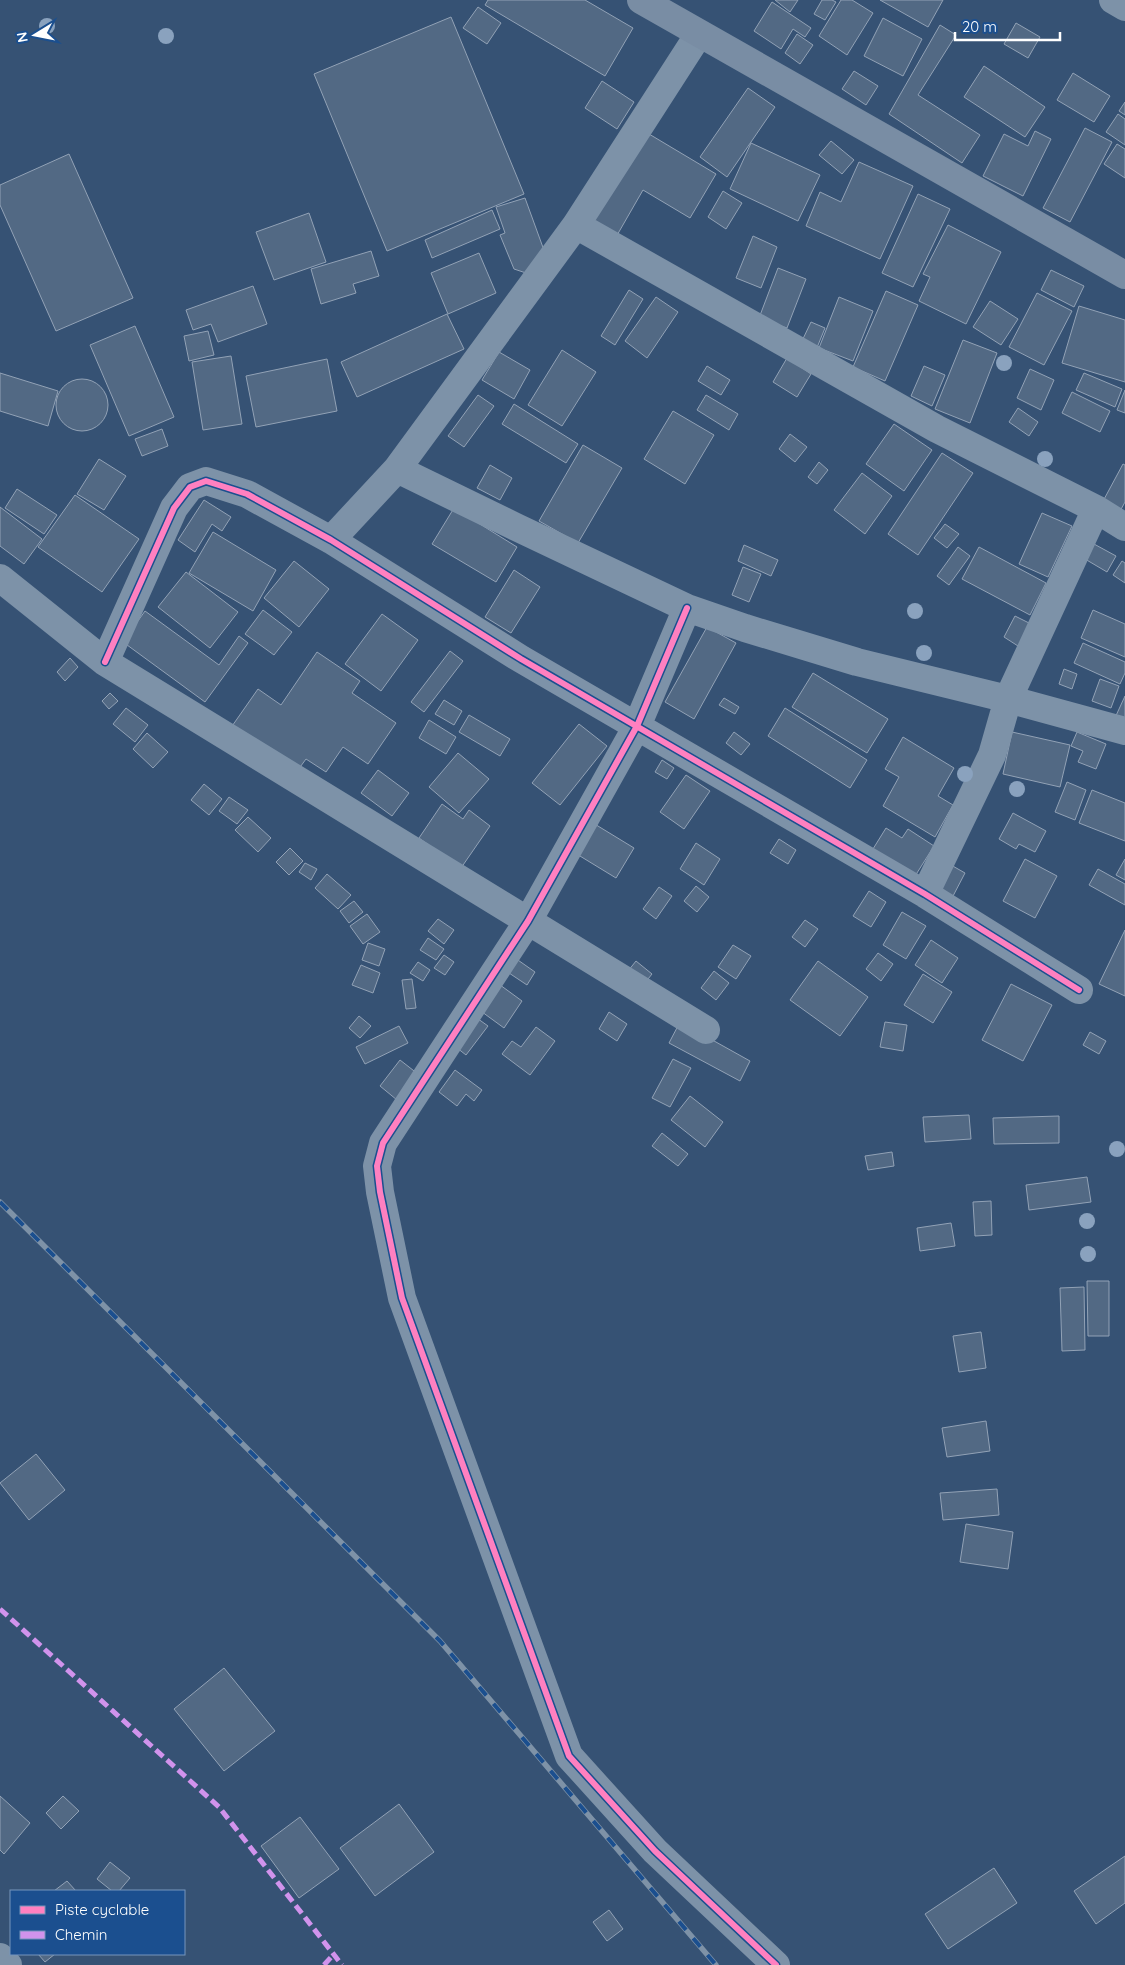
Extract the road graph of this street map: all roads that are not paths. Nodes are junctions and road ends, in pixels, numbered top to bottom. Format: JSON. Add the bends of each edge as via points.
{"nodes":[{"id":1,"x":641,"y":0,"type":"edge"},
{"id":2,"x":1113,"y":0,"type":"edge"},
{"id":3,"x":1125,"y":7,"type":"edge"},
{"id":4,"x":699,"y":34,"type":"junction"},
{"id":5,"x":576,"y":225,"type":"junction"},
{"id":6,"x":1125,"y":275,"type":"edge"},
{"id":7,"x":397,"y":469,"type":"junction"},
{"id":8,"x":1096,"y":509,"type":"junction"},
{"id":9,"x":1125,"y":527,"type":"edge"},
{"id":10,"x":331,"y":540,"type":"junction"},
{"id":11,"x":0,"y":578,"type":"edge"},
{"id":12,"x":688,"y":608,"type":"junction"},
{"id":13,"x":105,"y":662,"type":"junction"},
{"id":14,"x":1008,"y":699,"type":"junction"},
{"id":15,"x":637,"y":726,"type":"junction"},
{"id":16,"x":1125,"y":731,"type":"edge"},
{"id":17,"x":924,"y":894,"type":"junction"},
{"id":18,"x":528,"y":921,"type":"junction"},
{"id":19,"x":1079,"y":990,"type":"dead end"},
{"id":20,"x":706,"y":1030,"type":"dead end"},
{"id":21,"x":0,"y":1957,"type":"edge"},
{"id":22,"x":8,"y":1965,"type":"edge"},
{"id":23,"x":776,"y":1965,"type":"edge"}],
"edges":[{"from":1,"to":4,"type":"street"},
{"from":2,"to":3,"type":"street"},
{"from":4,"to":5,"type":"street"},
{"from":4,"to":6,"type":"street"},
{"from":5,"to":7,"type":"street"},
{"from":5,"to":8,"type":"street","via":[[937,429]]},
{"from":7,"to":10,"type":"street"},
{"from":7,"to":12,"type":"street"},
{"from":8,"to":9,"type":"street"},
{"from":8,"to":14,"type":"street"},
{"from":10,"to":13,"type":"street","via":[[247,494],[206,481],[190,487],[174,508]]},
{"from":10,"to":15,"type":"street","via":[[521,659]]},
{"from":11,"to":13,"type":"street"},
{"from":12,"to":14,"type":"street","via":[[856,662]]},
{"from":12,"to":15,"type":"street"},
{"from":13,"to":18,"type":"street"},
{"from":14,"to":16,"type":"street"},
{"from":14,"to":17,"type":"street","via":[[992,755]]},
{"from":15,"to":17,"type":"street"},
{"from":15,"to":18,"type":"street"},
{"from":17,"to":19,"type":"street"},
{"from":18,"to":20,"type":"street"},
{"from":18,"to":23,"type":"street","via":[[383,1143],[377,1166],[380,1192],[402,1298],[569,1756],[654,1851]]},
{"from":21,"to":22,"type":"street"}]}
